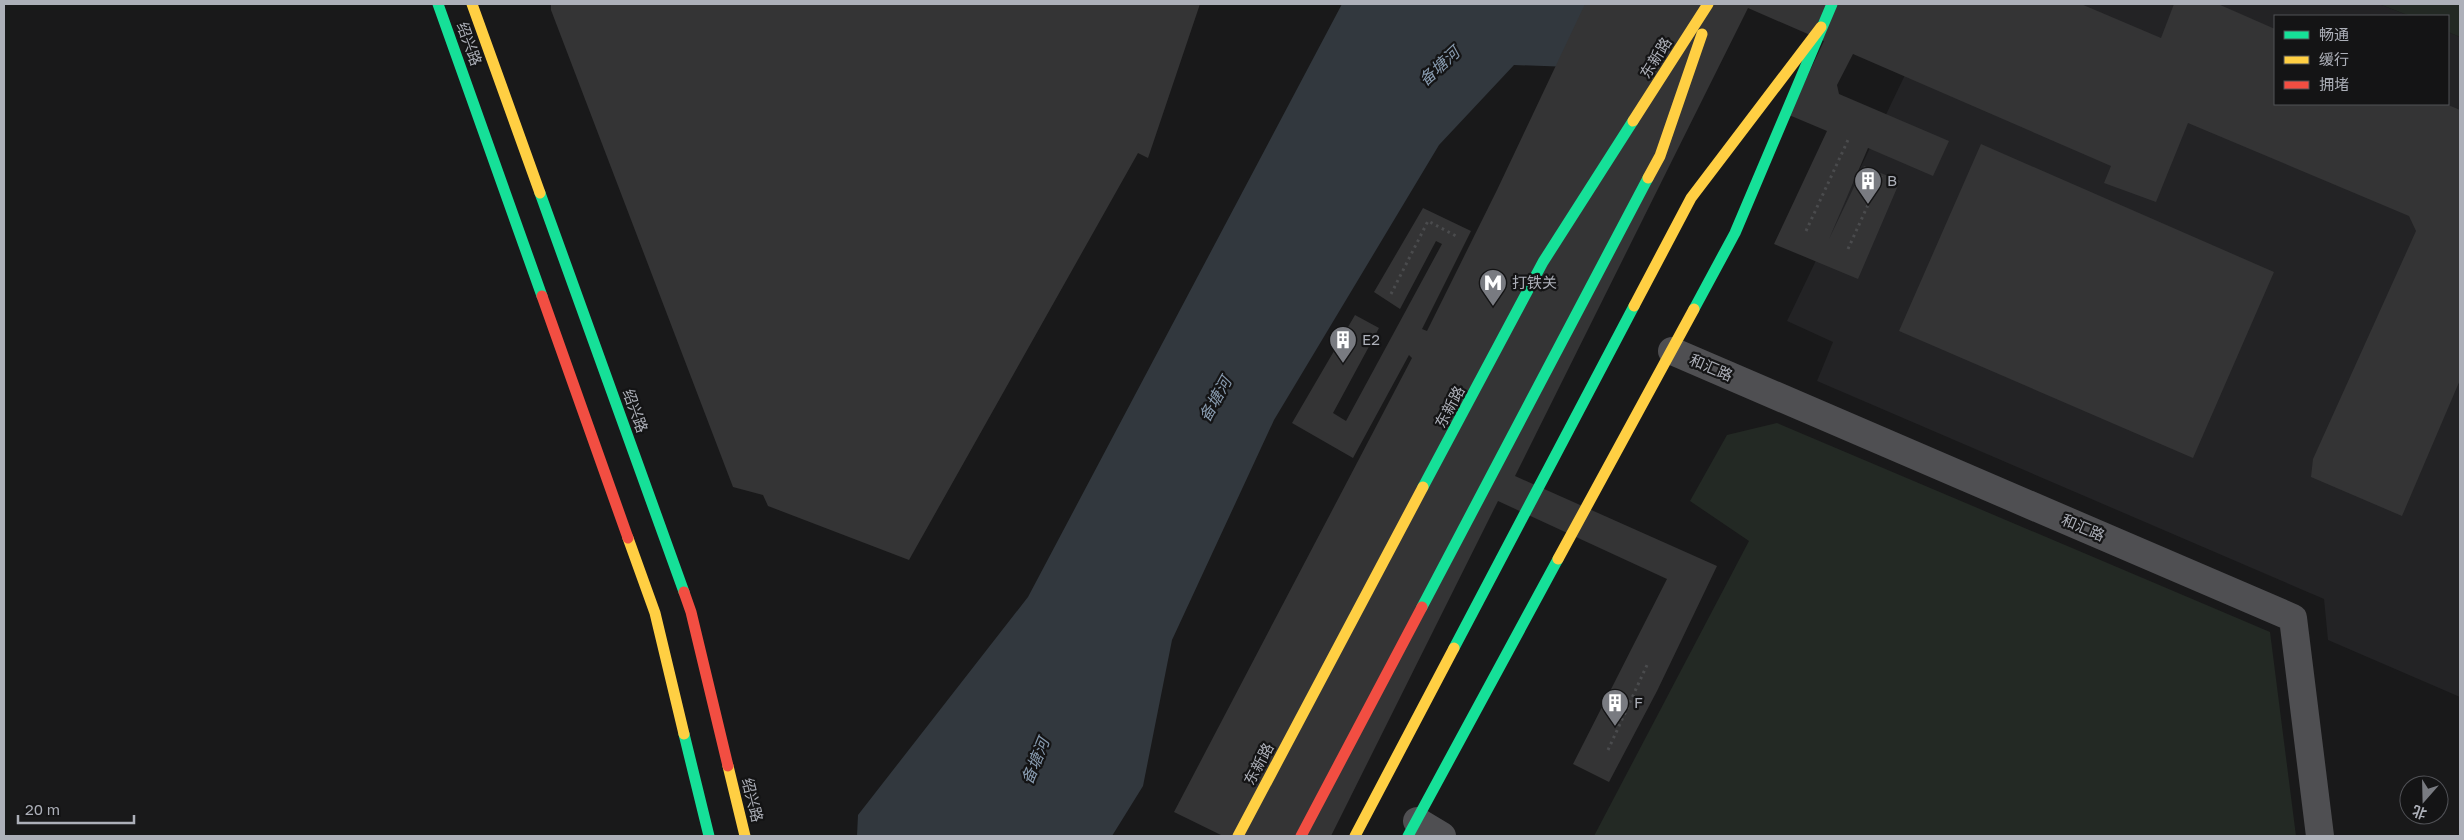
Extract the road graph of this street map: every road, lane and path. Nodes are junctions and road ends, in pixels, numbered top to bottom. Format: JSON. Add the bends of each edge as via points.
{"nodes":[{"id":1,"x":438,"y":4,"type":"edge"},
{"id":2,"x":472,"y":4,"type":"edge"},
{"id":3,"x":1710,"y":4,"type":"edge"},
{"id":4,"x":1832,"y":4,"type":"edge"},
{"id":5,"x":1821,"y":27,"type":"junction"},
{"id":6,"x":1848,"y":140,"type":"dead end"},
{"id":7,"x":1882,"y":174,"type":"dead end"},
{"id":8,"x":1806,"y":231,"type":"dead end"},
{"id":9,"x":1456,"y":236,"type":"dead end"},
{"id":10,"x":1848,"y":249,"type":"dead end"},
{"id":11,"x":1391,"y":294,"type":"dead end"},
{"id":12,"x":1672,"y":351,"type":"junction"},
{"id":13,"x":1647,"y":665,"type":"dead end"},
{"id":14,"x":1608,"y":750,"type":"dead end"},
{"id":15,"x":1412,"y":828,"type":"edge"},
{"id":16,"x":709,"y":836,"type":"edge"},
{"id":17,"x":745,"y":836,"type":"edge"},
{"id":18,"x":1238,"y":836,"type":"edge"},
{"id":19,"x":1301,"y":836,"type":"edge"},
{"id":20,"x":1355,"y":836,"type":"edge"},
{"id":21,"x":1442,"y":836,"type":"edge"},
{"id":22,"x":2320,"y":836,"type":"edge"}],
"edges":[{"from":1,"to":16,"type":"main road","name":"绍兴路","via":[[655,613]]},
{"from":2,"to":17,"type":"main road","name":"绍兴路","via":[[691,612]]},
{"from":3,"to":18,"type":"main road","name":"东新路","via":[[1543,262]]},
{"from":3,"to":19,"type":"main road","name":"东新路","via":[[1660,156]]},
{"from":4,"to":5,"type":"main road"},
{"from":5,"to":12,"type":"main road","via":[[1735,233]]},
{"from":5,"to":20,"type":"main road","via":[[1691,198]]},
{"from":6,"to":8,"type":"path"},
{"from":7,"to":10,"type":"path"},
{"from":9,"to":11,"type":"path","via":[[1428,221]]},
{"from":12,"to":15,"type":"main road"},
{"from":12,"to":22,"type":"street","name":"和汇路","via":[[2293,618]]},
{"from":13,"to":14,"type":"path"},
{"from":15,"to":21,"type":"street"}]}
